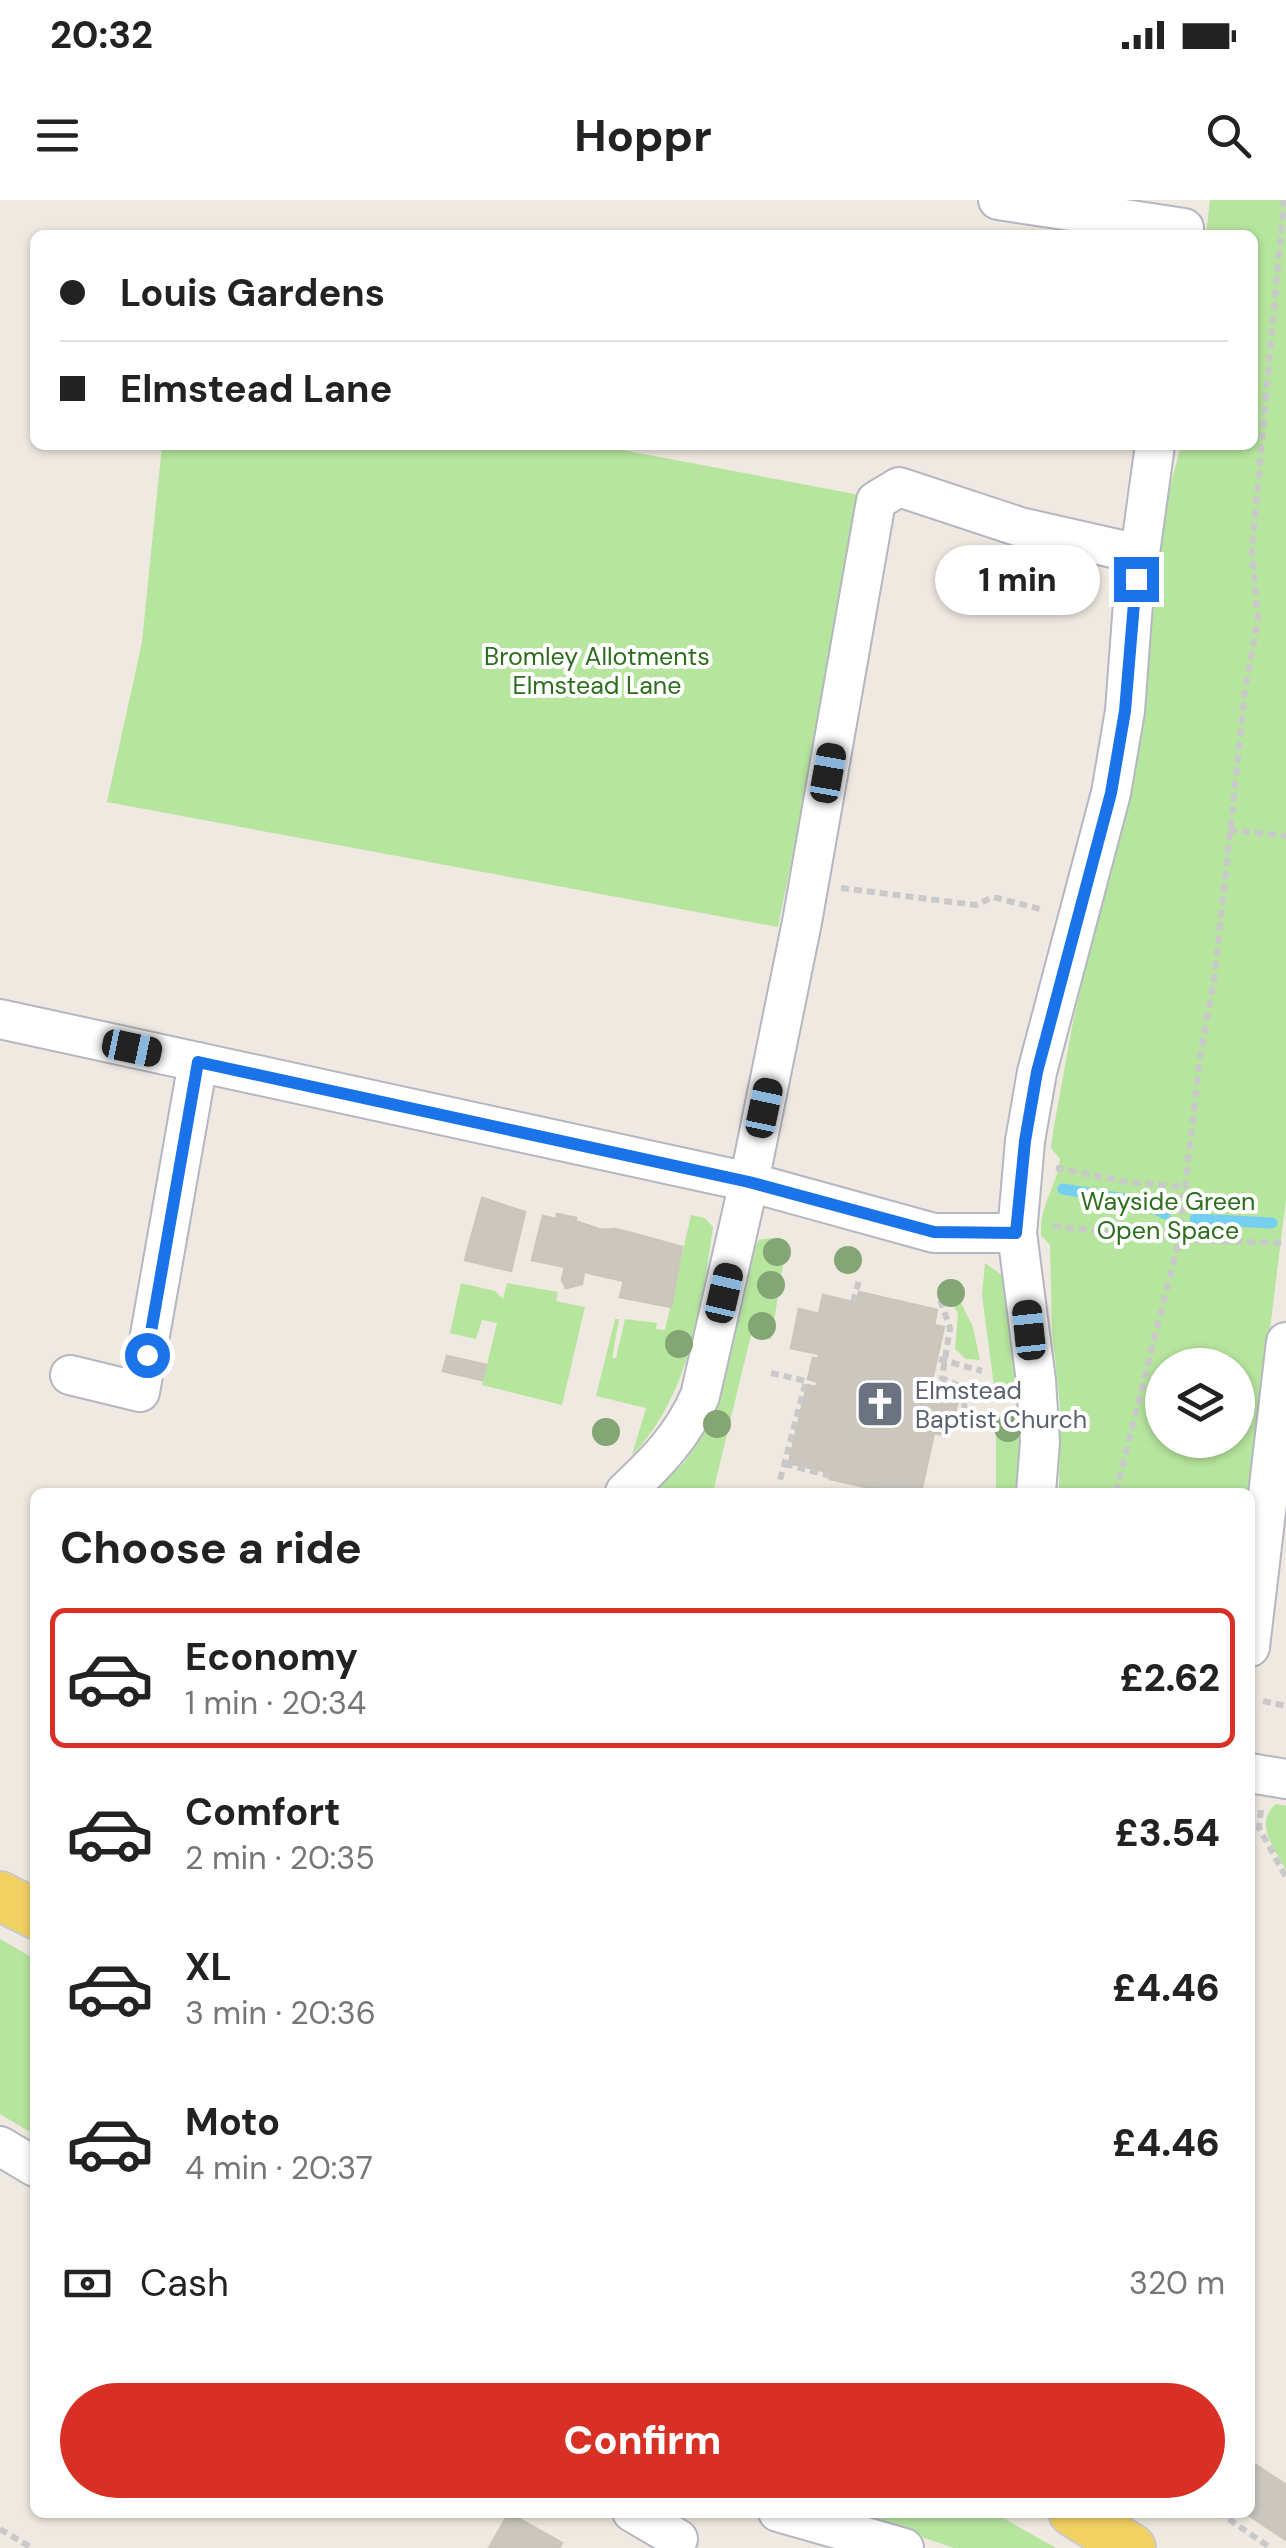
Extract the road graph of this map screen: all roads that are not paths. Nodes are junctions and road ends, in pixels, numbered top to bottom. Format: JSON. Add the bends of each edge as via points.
{"nodes":[{"id":1,"x":998,"y":200,"type":"edge"},
{"id":2,"x":1185,"y":221,"type":"edge"},
{"id":3,"x":1154,"y":450,"type":"edge"},
{"id":4,"x":1139,"y":554,"type":"junction"},
{"id":5,"x":0,"y":1019,"type":"edge"},
{"id":6,"x":198,"y":1062,"type":"junction"},
{"id":7,"x":749,"y":1182,"type":"junction"},
{"id":8,"x":1017,"y":1228,"type":"junction"},
{"id":9,"x":1286,"y":1342,"type":"edge"},
{"id":10,"x":70,"y":1375,"type":"dead end"},
{"id":11,"x":628,"y":1488,"type":"edge"},
{"id":12,"x":1036,"y":1488,"type":"edge"},
{"id":13,"x":1255,"y":1605,"type":"edge"},
{"id":14,"x":0,"y":1896,"type":"edge"},
{"id":15,"x":30,"y":1911,"type":"edge"},
{"id":16,"x":0,"y":2146,"type":"edge"},
{"id":17,"x":30,"y":2164,"type":"edge"},
{"id":18,"x":646,"y":2518,"type":"edge"},
{"id":19,"x":799,"y":2518,"type":"edge"},
{"id":20,"x":1083,"y":2518,"type":"edge"},
{"id":21,"x":680,"y":2533,"type":"edge"},
{"id":22,"x":904,"y":2548,"type":"edge"},
{"id":23,"x":1131,"y":2548,"type":"edge"}],
"edges":[{"from":1,"to":2,"type":"street"},
{"from":3,"to":4,"type":"street"},
{"from":4,"to":7,"type":"street","via":[[1020,527],[899,487],[876,502]]},
{"from":4,"to":8,"type":"street","via":[[1111,793],[1037,1072]]},
{"from":5,"to":6,"type":"street"},
{"from":6,"to":7,"type":"street"},
{"from":6,"to":10,"type":"street","via":[[140,1392]]},
{"from":7,"to":8,"type":"street","via":[[934,1232]]},
{"from":7,"to":11,"type":"street","via":[[700,1396],[666,1454]]},
{"from":8,"to":12,"type":"street","via":[[1036,1381]]},
{"from":9,"to":13,"type":"street"},
{"from":14,"to":15,"type":"main road"},
{"from":16,"to":17,"type":"street"},
{"from":18,"to":21,"type":"street"},
{"from":19,"to":22,"type":"street"},
{"from":20,"to":23,"type":"main road"}]}
